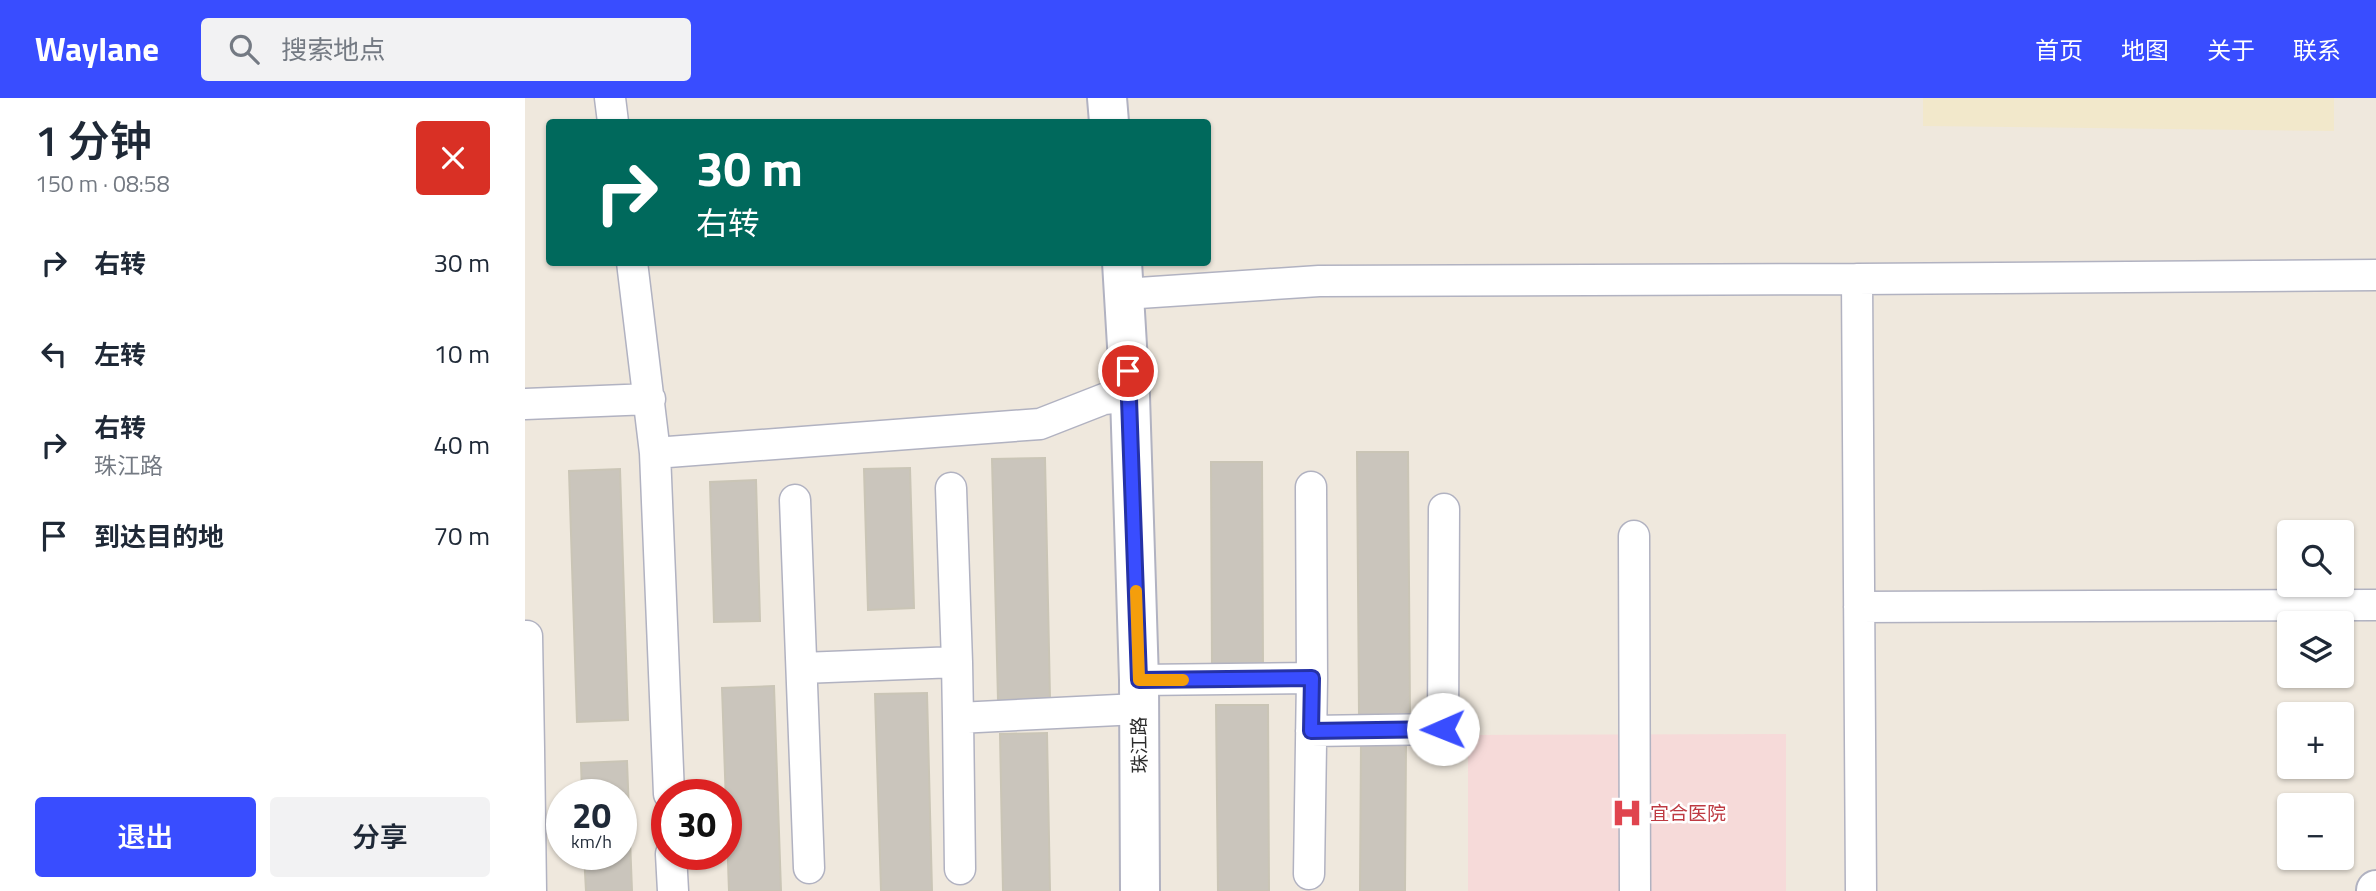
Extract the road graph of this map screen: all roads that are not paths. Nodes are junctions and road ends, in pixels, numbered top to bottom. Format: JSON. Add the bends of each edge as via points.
{"nodes":[{"id":1,"x":610,"y":98,"type":"edge"},
{"id":2,"x":1107,"y":98,"type":"edge"},
{"id":3,"x":613,"y":119,"type":"edge"},
{"id":4,"x":1109,"y":119,"type":"edge"},
{"id":5,"x":633,"y":266,"type":"edge"},
{"id":6,"x":2376,"y":275,"type":"edge"},
{"id":7,"x":1123,"y":278,"type":"edge"},
{"id":8,"x":1857,"y":279,"type":"junction"},
{"id":9,"x":1130,"y":396,"type":"junction"},
{"id":10,"x":650,"y":399,"type":"junction"},
{"id":11,"x":525,"y":404,"type":"edge"},
{"id":12,"x":655,"y":453,"type":"junction"},
{"id":13,"x":1311,"y":487,"type":"dead end"},
{"id":14,"x":951,"y":488,"type":"dead end"},
{"id":15,"x":795,"y":500,"type":"dead end"},
{"id":16,"x":1444,"y":509,"type":"dead end"},
{"id":17,"x":1634,"y":536,"type":"dead end"},
{"id":18,"x":2376,"y":605,"type":"edge"},
{"id":19,"x":1859,"y":607,"type":"junction"},
{"id":20,"x":527,"y":635,"type":"dead end"},
{"id":21,"x":957,"y":662,"type":"junction"},
{"id":22,"x":802,"y":668,"type":"junction"},
{"id":23,"x":1312,"y":678,"type":"junction"},
{"id":24,"x":1139,"y":695,"type":"junction"},
{"id":25,"x":958,"y":718,"type":"junction"},
{"id":26,"x":1311,"y":731,"type":"junction"},
{"id":27,"x":527,"y":749,"type":"edge"},
{"id":28,"x":668,"y":779,"type":"edge"},
{"id":29,"x":810,"y":868,"type":"dead end"},
{"id":30,"x":960,"y":869,"type":"dead end"},
{"id":31,"x":672,"y":870,"type":"edge"},
{"id":32,"x":1309,"y":874,"type":"dead end"},
{"id":33,"x":531,"y":891,"type":"edge"},
{"id":34,"x":673,"y":891,"type":"edge"},
{"id":35,"x":1140,"y":891,"type":"edge"},
{"id":36,"x":1635,"y":891,"type":"edge"},
{"id":37,"x":1861,"y":891,"type":"edge"}],
"edges":[{"from":1,"to":3,"type":"street"},
{"from":2,"to":4,"type":"street"},
{"from":5,"to":10,"type":"street"},
{"from":6,"to":8,"type":"street"},
{"from":7,"to":8,"type":"street"},
{"from":7,"to":9,"type":"street","name":"珠江路"},
{"from":8,"to":19,"type":"street"},
{"from":9,"to":12,"type":"street","via":[[1104,399],[1040,424]]},
{"from":9,"to":24,"type":"street","name":"珠江路"},
{"from":10,"to":11,"type":"street"},
{"from":10,"to":12,"type":"street"},
{"from":12,"to":28,"type":"street"},
{"from":13,"to":23,"type":"street"},
{"from":14,"to":21,"type":"street"},
{"from":15,"to":22,"type":"street"},
{"from":16,"to":26,"type":"street","via":[[1443,729]]},
{"from":17,"to":36,"type":"street"},
{"from":18,"to":19,"type":"street"},
{"from":19,"to":37,"type":"street"},
{"from":20,"to":27,"type":"street"},
{"from":21,"to":22,"type":"street"},
{"from":21,"to":25,"type":"street"},
{"from":22,"to":29,"type":"street"},
{"from":23,"to":24,"type":"street"},
{"from":23,"to":26,"type":"street"},
{"from":24,"to":25,"type":"street"},
{"from":24,"to":35,"type":"street","name":"珠江路"},
{"from":25,"to":30,"type":"street"},
{"from":26,"to":32,"type":"street"},
{"from":27,"to":33,"type":"street"},
{"from":31,"to":34,"type":"street"}]}
